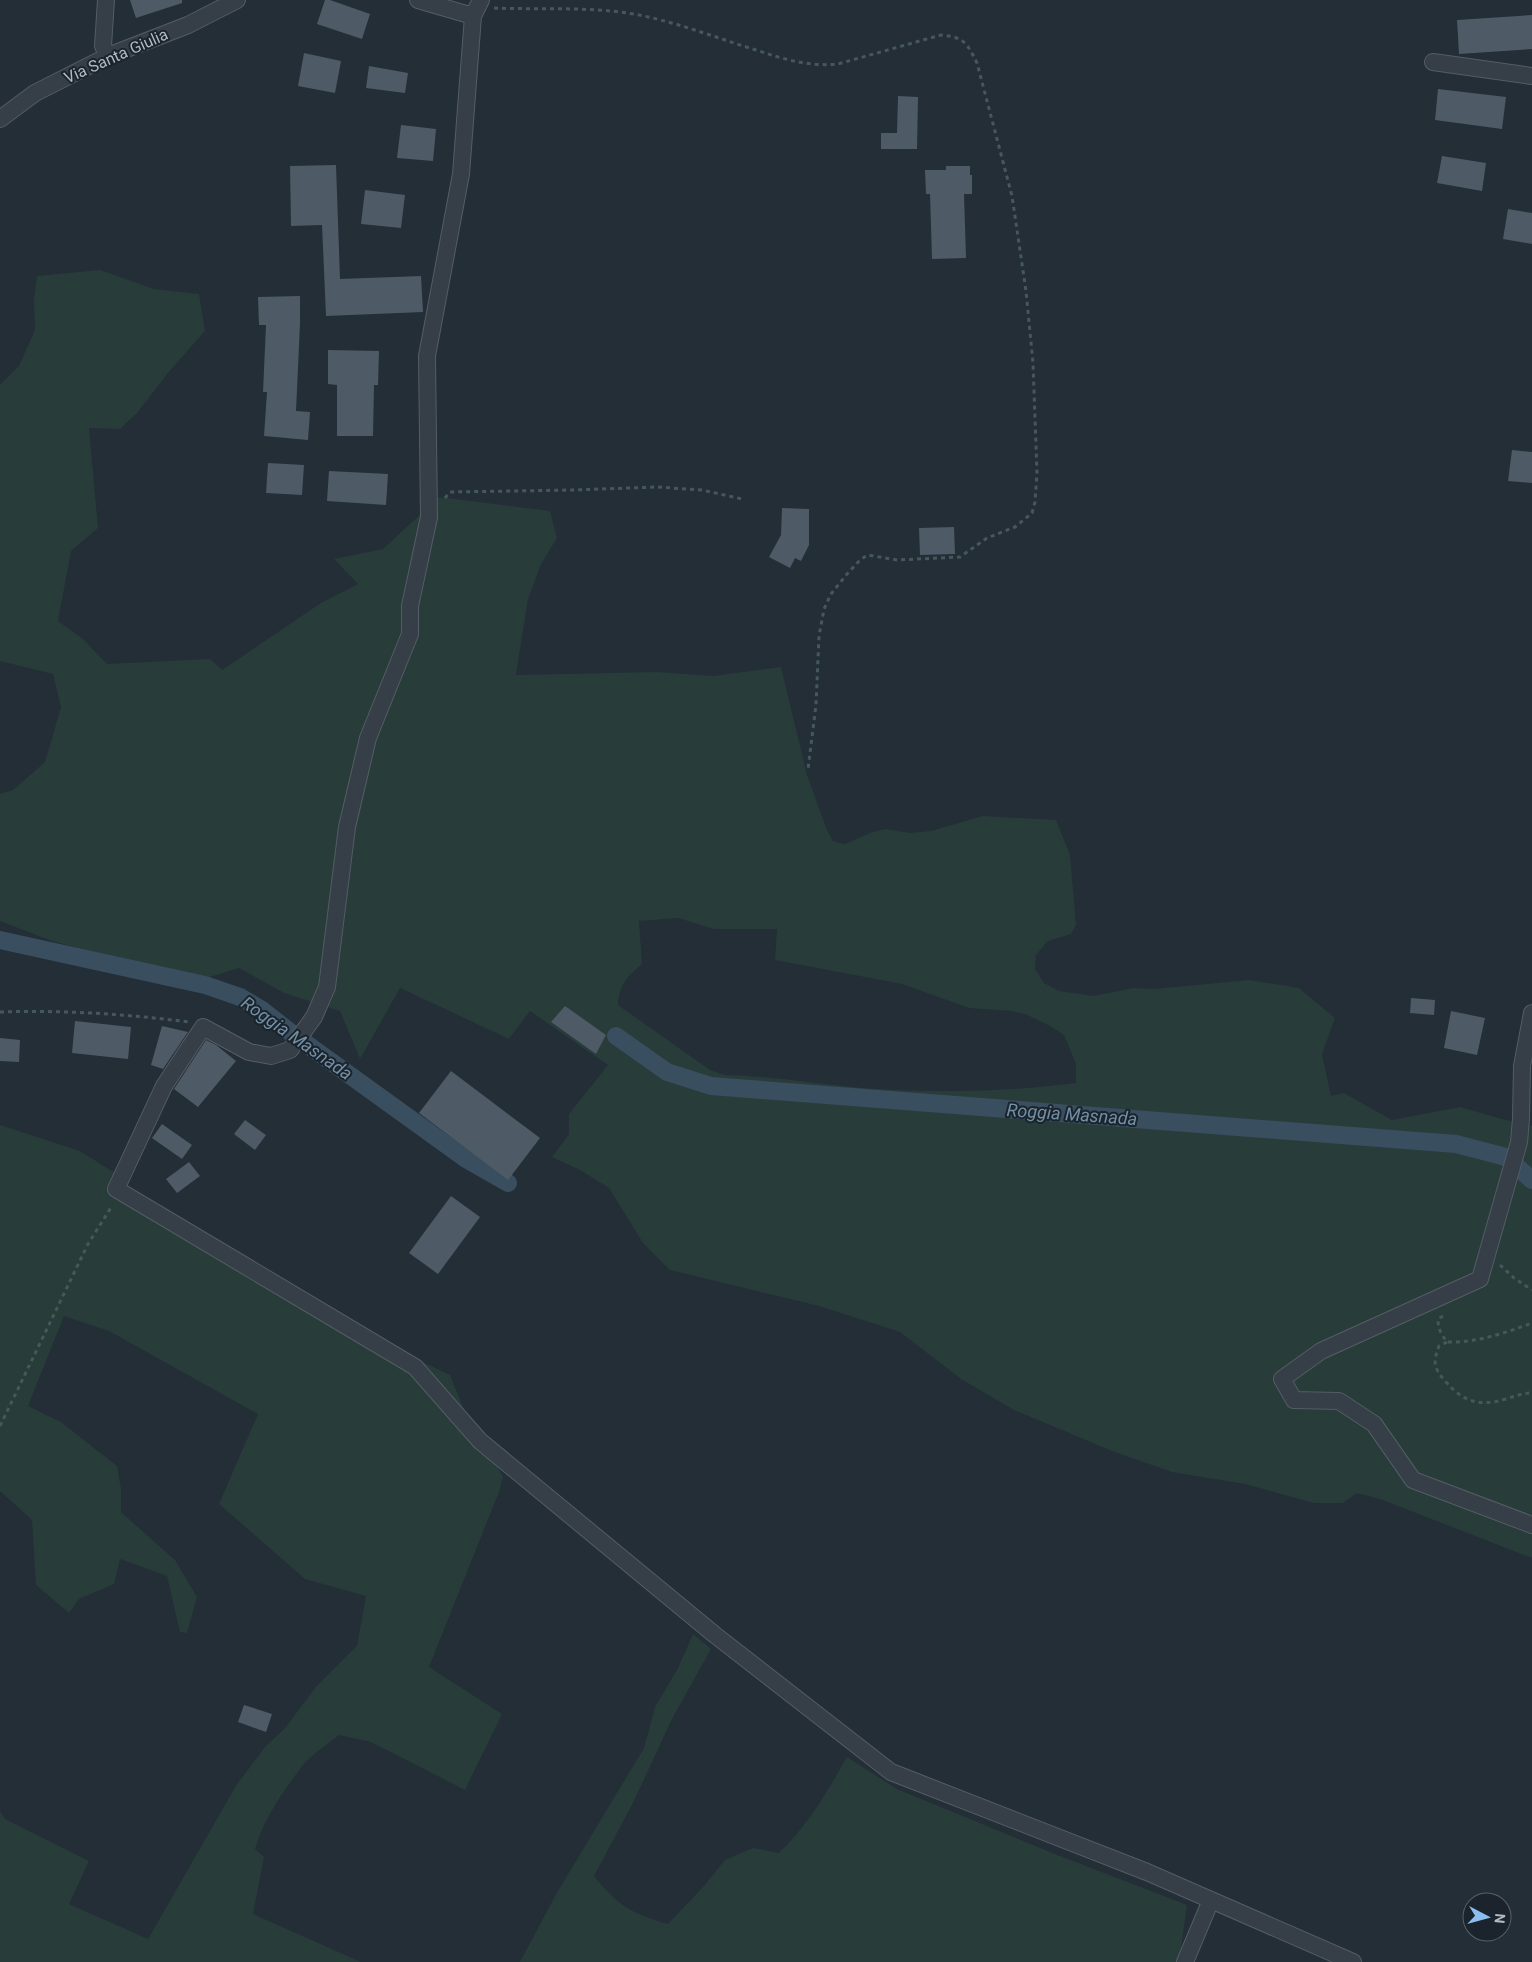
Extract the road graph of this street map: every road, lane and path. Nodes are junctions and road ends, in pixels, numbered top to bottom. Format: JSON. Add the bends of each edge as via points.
{"nodes":[{"id":1,"x":106,"y":0,"type":"edge"},
{"id":2,"x":237,"y":0,"type":"edge"},
{"id":3,"x":418,"y":0,"type":"edge"},
{"id":4,"x":478,"y":7,"type":"edge"},
{"id":5,"x":108,"y":56,"type":"junction"},
{"id":6,"x":1433,"y":62,"type":"dead end"},
{"id":7,"x":1532,"y":76,"type":"edge"},
{"id":8,"x":0,"y":119,"type":"edge"},
{"id":9,"x":742,"y":499,"type":"dead end"},
{"id":10,"x":429,"y":517,"type":"junction"},
{"id":11,"x":808,"y":769,"type":"dead end"},
{"id":12,"x":0,"y":1012,"type":"edge"},
{"id":13,"x":1532,"y":1012,"type":"edge"},
{"id":14,"x":203,"y":1027,"type":"junction"},
{"id":15,"x":116,"y":1190,"type":"junction"},
{"id":16,"x":1488,"y":1255,"type":"junction"},
{"id":17,"x":1532,"y":1290,"type":"edge"},
{"id":18,"x":1449,"y":1311,"type":"dead end"},
{"id":19,"x":1532,"y":1323,"type":"edge"},
{"id":20,"x":1447,"y":1342,"type":"junction"},
{"id":21,"x":1532,"y":1393,"type":"edge"},
{"id":22,"x":0,"y":1426,"type":"edge"},
{"id":23,"x":1532,"y":1525,"type":"edge"},
{"id":24,"x":1211,"y":1900,"type":"junction"},
{"id":25,"x":1185,"y":1962,"type":"edge"},
{"id":26,"x":1354,"y":1962,"type":"edge"}],
"edges":[{"from":1,"to":5,"type":"street","via":[[103,46]]},
{"from":2,"to":5,"type":"street","name":"Via Santa Giulia","via":[[188,25]]},
{"from":3,"to":4,"type":"street"},
{"from":4,"to":10,"type":"street","via":[[461,174],[427,356]]},
{"from":4,"to":11,"type":"path","via":[[637,15],[679,25],[783,59],[821,66],[941,35],[954,36],[963,40],[977,63],[1012,196],[1026,291],[1033,363],[1035,502],[1032,512],[1016,527],[987,538],[960,557],[898,560],[868,556],[847,574],[824,609]]},
{"from":5,"to":8,"type":"street","name":"Via Santa Giulia","via":[[35,93]]},
{"from":6,"to":7,"type":"street"},
{"from":9,"to":10,"type":"path","via":[[702,490],[656,487],[450,492]]},
{"from":10,"to":14,"type":"street","via":[[410,606],[410,634],[368,738],[347,827],[327,987],[314,1017],[290,1050],[271,1056],[249,1052]]},
{"from":12,"to":14,"type":"path","via":[[44,1010],[133,1014],[193,1022]]},
{"from":13,"to":16,"type":"street","via":[[1522,1066],[1520,1135]]},
{"from":14,"to":15,"type":"street","via":[[164,1086]]},
{"from":15,"to":22,"type":"path","via":[[118,1196],[88,1244]]},
{"from":15,"to":24,"type":"street","via":[[415,1367],[480,1441],[715,1635],[891,1772]]},
{"from":16,"to":17,"type":"path"},
{"from":16,"to":23,"type":"street","via":[[1480,1279],[1321,1351],[1282,1379],[1294,1400],[1339,1401],[1374,1424],[1413,1480]]},
{"from":18,"to":20,"type":"path","via":[[1438,1319],[1440,1334]]},
{"from":19,"to":20,"type":"path","via":[[1497,1336]]},
{"from":20,"to":21,"type":"path","via":[[1440,1346],[1434,1360],[1439,1374],[1468,1401],[1490,1403]]},
{"from":24,"to":25,"type":"street"},
{"from":24,"to":26,"type":"street"}]}
